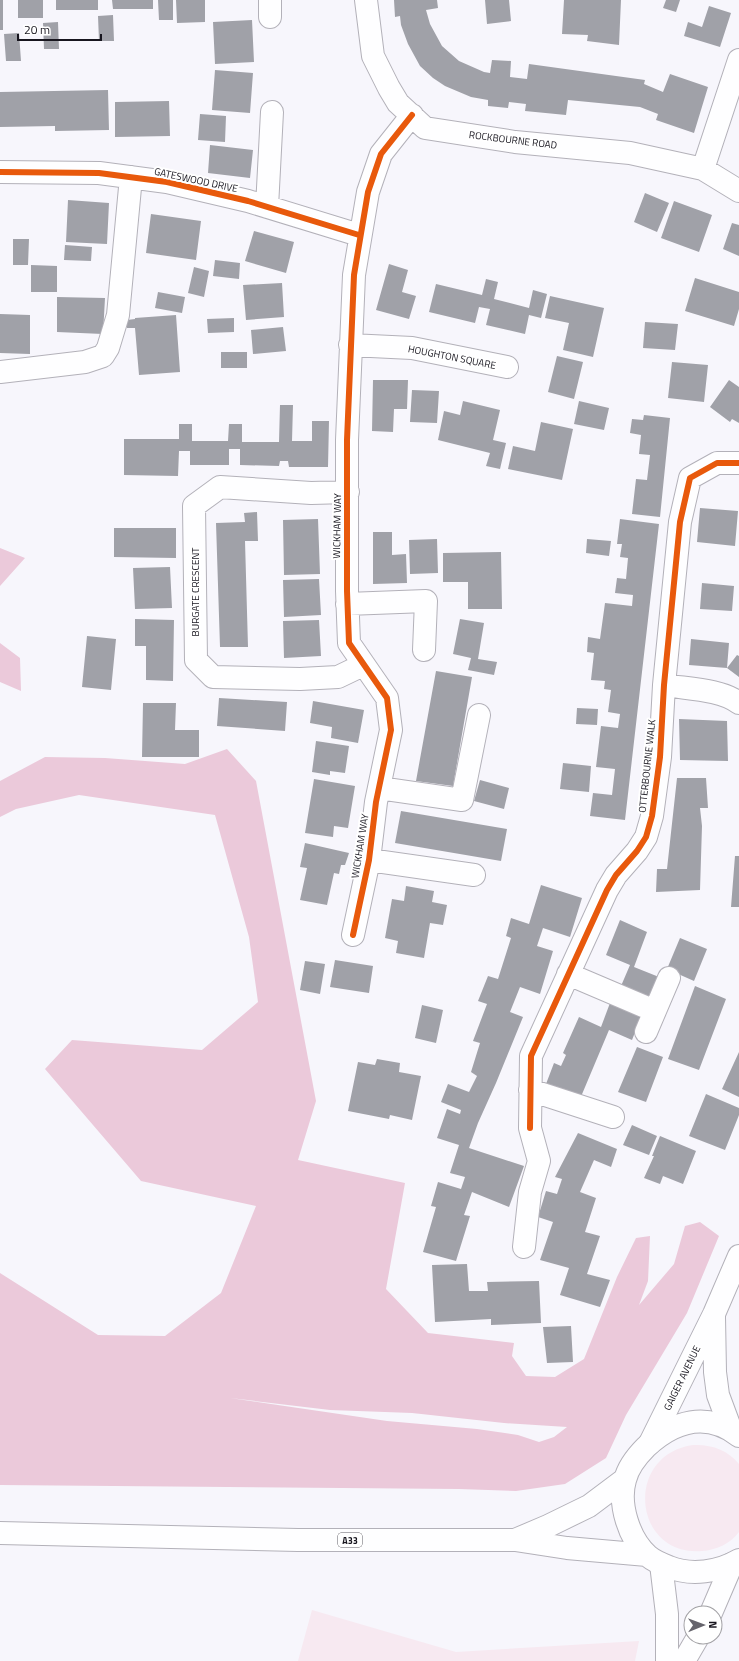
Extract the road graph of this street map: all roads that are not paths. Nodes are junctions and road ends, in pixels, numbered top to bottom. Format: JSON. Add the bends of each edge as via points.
{"nodes":[{"id":1,"x":366,"y":0,"type":"edge"},
{"id":2,"x":739,"y":60,"type":"edge"},
{"id":3,"x":272,"y":112,"type":"dead end"},
{"id":4,"x":412,"y":116,"type":"junction"},
{"id":5,"x":703,"y":169,"type":"junction"},
{"id":6,"x":0,"y":172,"type":"edge"},
{"id":7,"x":131,"y":177,"type":"junction"},
{"id":8,"x":739,"y":191,"type":"edge"},
{"id":9,"x":267,"y":207,"type":"junction"},
{"id":10,"x":360,"y":235,"type":"junction"},
{"id":11,"x":350,"y":345,"type":"junction"},
{"id":12,"x":507,"y":367,"type":"dead end"},
{"id":13,"x":0,"y":372,"type":"edge"},
{"id":14,"x":739,"y":463,"type":"edge"},
{"id":15,"x":348,"y":492,"type":"junction"},
{"id":16,"x":347,"y":604,"type":"junction"},
{"id":17,"x":424,"y":650,"type":"dead end"},
{"id":18,"x":363,"y":665,"type":"junction"},
{"id":19,"x":664,"y":686,"type":"junction"},
{"id":20,"x":739,"y":703,"type":"edge"},
{"id":21,"x":479,"y":715,"type":"dead end"},
{"id":22,"x":379,"y":788,"type":"junction"},
{"id":23,"x":370,"y":860,"type":"junction"},
{"id":24,"x":474,"y":875,"type":"dead end"},
{"id":25,"x":353,"y":935,"type":"dead end"},
{"id":26,"x":568,"y":974,"type":"junction"},
{"id":27,"x":669,"y":978,"type":"dead end"},
{"id":28,"x":655,"y":1011,"type":"junction"},
{"id":29,"x":646,"y":1032,"type":"dead end"},
{"id":30,"x":530,"y":1090,"type":"junction"},
{"id":31,"x":613,"y":1117,"type":"dead end"},
{"id":32,"x":524,"y":1247,"type":"dead end"},
{"id":33,"x":739,"y":1256,"type":"edge"},
{"id":34,"x":714,"y":1314,"type":"junction"},
{"id":35,"x":735,"y":1433,"type":"edge"},
{"id":36,"x":650,"y":1443,"type":"junction"},
{"id":37,"x":625,"y":1479,"type":"junction"},
{"id":38,"x":0,"y":1533,"type":"edge"},
{"id":39,"x":515,"y":1540,"type":"junction"},
{"id":40,"x":654,"y":1560,"type":"junction"},
{"id":41,"x":735,"y":1562,"type":"edge"},
{"id":42,"x":715,"y":1605,"type":"edge"},
{"id":43,"x":693,"y":1645,"type":"edge"},
{"id":44,"x":668,"y":1661,"type":"edge"},
{"id":45,"x":684,"y":1661,"type":"edge"}],
"edges":[{"from":1,"to":4,"type":"main road","name":"ROCKBOURNE ROAD","via":[[374,56],[395,99]]},
{"from":2,"to":5,"type":"main road"},
{"from":3,"to":9,"type":"main road"},
{"from":4,"to":5,"type":"main road","name":"ROCKBOURNE ROAD","via":[[425,128],[515,142],[630,153]]},
{"from":4,"to":10,"type":"main road","name":"WICKHAM WAY","via":[[381,154],[368,192]]},
{"from":5,"to":8,"type":"main road","name":"ROCKBOURNE ROAD"},
{"from":6,"to":7,"type":"main road","name":"GATESWOOD DRIVE","via":[[99,173]]},
{"from":7,"to":9,"type":"main road","name":"GATESWOOD DRIVE","via":[[167,182]]},
{"from":7,"to":13,"type":"main road","via":[[118,315],[103,356],[85,362]]},
{"from":9,"to":10,"type":"main road","name":"GATESWOOD DRIVE"},
{"from":10,"to":11,"type":"main road","name":"WICKHAM WAY","via":[[354,275]]},
{"from":11,"to":12,"type":"main road","name":"HOUGHTON SQUARE","via":[[412,348]]},
{"from":11,"to":15,"type":"main road","name":"WICKHAM WAY"},
{"from":14,"to":19,"type":"main road","name":"OTTERBOURNE WALK","via":[[717,463],[690,478],[680,522]]},
{"from":15,"to":16,"type":"main road","name":"WICKHAM WAY"},
{"from":15,"to":18,"type":"main road","name":"BURGATE CRESCENT","via":[[311,493],[220,487],[194,506],[196,660],[213,676],[276,678],[338,677]]},
{"from":16,"to":17,"type":"main road","via":[[426,601]]},
{"from":16,"to":18,"type":"main road","name":"WICKHAM WAY","via":[[349,642]]},
{"from":18,"to":22,"type":"main road","name":"WICKHAM WAY","via":[[386,698],[391,730]]},
{"from":19,"to":20,"type":"main road","via":[[731,696]]},
{"from":19,"to":26,"type":"main road","name":"OTTERBOURNE WALK","via":[[660,757],[652,816],[646,837],[607,890]]},
{"from":21,"to":22,"type":"main road","via":[[462,800]]},
{"from":22,"to":23,"type":"main road","name":"WICKHAM WAY"},
{"from":23,"to":24,"type":"main road","name":"WICKHAM WAY"},
{"from":23,"to":25,"type":"main road","name":"WICKHAM WAY"},
{"from":26,"to":28,"type":"main road"},
{"from":26,"to":30,"type":"main road","name":"OTTERBOURNE WALK","via":[[531,1056]]},
{"from":27,"to":28,"type":"main road"},
{"from":28,"to":29,"type":"main road"},
{"from":30,"to":31,"type":"main road"},
{"from":30,"to":32,"type":"main road","name":"OTTERBOURNE WALK","via":[[530,1128],[539,1161],[530,1192]]},
{"from":33,"to":34,"type":"main road","name":"GAIGER AVENUE"},
{"from":34,"to":35,"type":"main road","name":"GAIGER AVENUE","via":[[718,1395]]},
{"from":34,"to":36,"type":"main road","name":"GAIGER AVENUE"},
{"from":35,"to":36,"type":"main road","via":[[711,1423],[687,1423],[675,1426]]},
{"from":36,"to":37,"type":"main road","via":[[633,1463]]},
{"from":37,"to":39,"type":"main road","number":"A33","via":[[588,1506]]},
{"from":37,"to":40,"type":"main road","via":[[623,1492],[626,1517],[634,1537]]},
{"from":38,"to":39,"type":"main road","number":"A33","via":[[298,1540]]},
{"from":39,"to":40,"type":"main road","number":"A33"},
{"from":40,"to":41,"type":"main road","via":[[682,1571],[695,1572],[714,1570]]},
{"from":40,"to":44,"type":"main road","via":[[667,1614]]},
{"from":41,"to":42,"type":"main road"},
{"from":43,"to":45,"type":"main road"}]}
